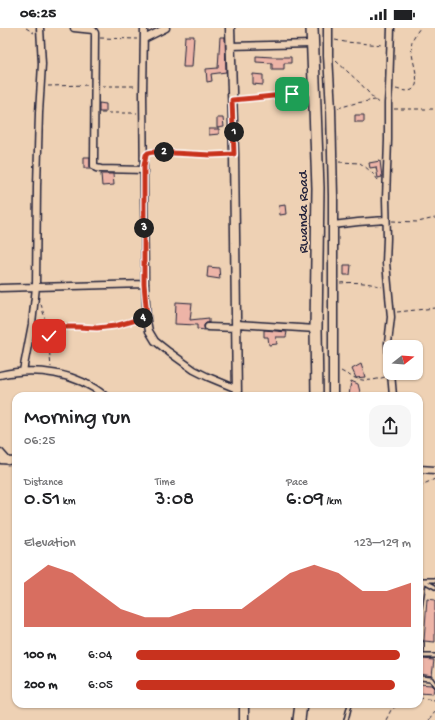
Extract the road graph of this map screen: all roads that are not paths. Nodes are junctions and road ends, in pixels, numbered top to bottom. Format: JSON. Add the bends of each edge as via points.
{"nodes":[{"id":1,"x":40,"y":28,"type":"edge"},
{"id":2,"x":74,"y":28,"type":"edge"},
{"id":3,"x":144,"y":28,"type":"edge"},
{"id":4,"x":166,"y":28,"type":"edge"},
{"id":5,"x":230,"y":28,"type":"edge"},
{"id":6,"x":312,"y":28,"type":"edge"},
{"id":7,"x":328,"y":28,"type":"edge"},
{"id":8,"x":391,"y":28,"type":"edge"},
{"id":9,"x":144,"y":39,"type":"junction"},
{"id":10,"x":312,"y":44,"type":"junction"},
{"id":11,"x":230,"y":46,"type":"junction"},
{"id":12,"x":144,"y":170,"type":"junction"},
{"id":13,"x":386,"y":220,"type":"junction"},
{"id":14,"x":333,"y":226,"type":"junction"},
{"id":15,"x":144,"y":284,"type":"junction"},
{"id":16,"x":36,"y":287,"type":"junction"},
{"id":17,"x":0,"y":288,"type":"edge"},
{"id":18,"x":208,"y":326,"type":"dead end"},
{"id":19,"x":237,"y":326,"type":"junction"},
{"id":20,"x":316,"y":329,"type":"junction"},
{"id":21,"x":388,"y":340,"type":"edge"},
{"id":22,"x":22,"y":371,"type":"junction"},
{"id":23,"x":0,"y":375,"type":"edge"},
{"id":24,"x":392,"y":380,"type":"edge"},
{"id":25,"x":100,"y":392,"type":"edge"},
{"id":26,"x":235,"y":392,"type":"edge"},
{"id":27,"x":237,"y":392,"type":"edge"},
{"id":28,"x":317,"y":392,"type":"edge"},
{"id":29,"x":333,"y":392,"type":"edge"},
{"id":30,"x":393,"y":392,"type":"edge"},
{"id":31,"x":0,"y":452,"type":"edge"},
{"id":32,"x":0,"y":460,"type":"edge"},
{"id":33,"x":8,"y":461,"type":"junction"},
{"id":34,"x":12,"y":461,"type":"edge"},
{"id":35,"x":423,"y":469,"type":"edge"},
{"id":36,"x":435,"y":470,"type":"edge"},
{"id":37,"x":435,"y":580,"type":"edge"},
{"id":38,"x":424,"y":581,"type":"junction"},
{"id":39,"x":435,"y":587,"type":"edge"},
{"id":40,"x":423,"y":588,"type":"edge"},
{"id":41,"x":423,"y":656,"type":"edge"},
{"id":42,"x":435,"y":656,"type":"edge"},
{"id":43,"x":423,"y":678,"type":"edge"},
{"id":44,"x":435,"y":686,"type":"edge"},
{"id":45,"x":244,"y":708,"type":"edge"},
{"id":46,"x":300,"y":708,"type":"edge"},
{"id":47,"x":349,"y":708,"type":"edge"},
{"id":48,"x":244,"y":720,"type":"edge"},
{"id":49,"x":299,"y":720,"type":"edge"},
{"id":50,"x":346,"y":720,"type":"edge"}],
"edges":[{"from":1,"to":16,"type":"street","via":[[42,56]]},
{"from":2,"to":12,"type":"street","via":[[95,31],[94,166]]},
{"from":3,"to":9,"type":"street"},
{"from":4,"to":9,"type":"street"},
{"from":5,"to":11,"type":"street"},
{"from":6,"to":10,"type":"highway","name":"Rwanda Road"},
{"from":7,"to":14,"type":"street"},
{"from":8,"to":13,"type":"street"},
{"from":9,"to":12,"type":"street"},
{"from":10,"to":11,"type":"street"},
{"from":10,"to":20,"type":"highway","name":"Rwanda Road","via":[[318,188]]},
{"from":11,"to":19,"type":"street"},
{"from":12,"to":15,"type":"street"},
{"from":13,"to":14,"type":"street"},
{"from":13,"to":21,"type":"street","via":[[386,263],[391,321]]},
{"from":14,"to":29,"type":"street"},
{"from":15,"to":16,"type":"street"},
{"from":15,"to":26,"type":"street","via":[[149,331],[156,341],[194,370]]},
{"from":16,"to":17,"type":"street"},
{"from":16,"to":22,"type":"street","via":[[32,324]]},
{"from":18,"to":19,"type":"street"},
{"from":19,"to":20,"type":"street"},
{"from":19,"to":27,"type":"street"},
{"from":20,"to":28,"type":"highway","name":"Rwanda Road"},
{"from":22,"to":23,"type":"street"},
{"from":22,"to":25,"type":"street","via":[[53,374],[81,381]]},
{"from":24,"to":30,"type":"street"},
{"from":31,"to":33,"type":"street"},
{"from":32,"to":33,"type":"street"},
{"from":33,"to":34,"type":"street"},
{"from":35,"to":36,"type":"street"},
{"from":37,"to":38,"type":"lane"},
{"from":38,"to":39,"type":"lane"},
{"from":38,"to":40,"type":"lane"},
{"from":41,"to":42,"type":"lane"},
{"from":43,"to":44,"type":"lane","via":[[431,679]]},
{"from":45,"to":48,"type":"street"},
{"from":46,"to":49,"type":"highway"},
{"from":47,"to":50,"type":"lane"}]}
